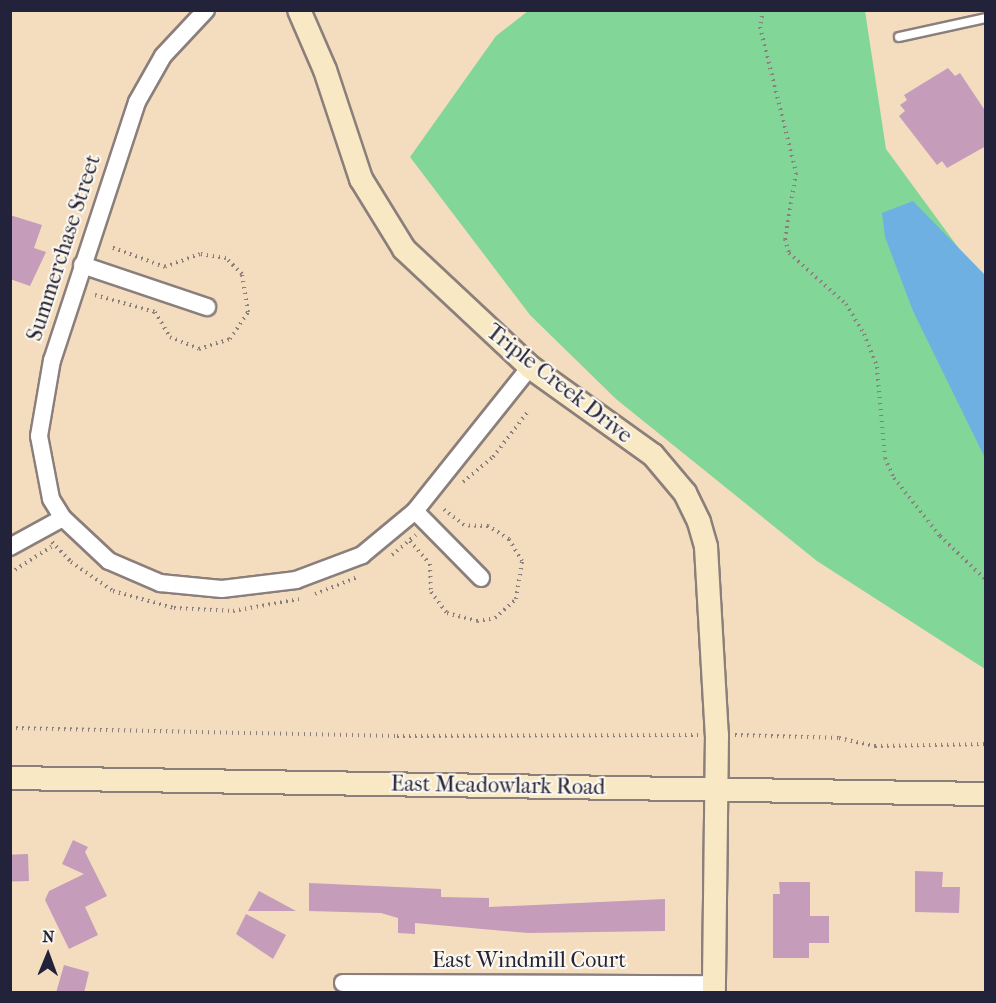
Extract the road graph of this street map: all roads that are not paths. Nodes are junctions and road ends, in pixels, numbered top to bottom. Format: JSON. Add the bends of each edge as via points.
{"nodes":[{"id":1,"x":206,"y":10,"type":"edge"},
{"id":2,"x":299,"y":10,"type":"edge"},
{"id":3,"x":986,"y":18,"type":"edge"},
{"id":4,"x":899,"y":37,"type":"dead end"},
{"id":5,"x":82,"y":265,"type":"junction"},
{"id":6,"x":207,"y":308,"type":"dead end"},
{"id":7,"x":530,"y":367,"type":"junction"},
{"id":8,"x":422,"y":516,"type":"junction"},
{"id":9,"x":63,"y":518,"type":"junction"},
{"id":10,"x":10,"y":547,"type":"edge"},
{"id":11,"x":482,"y":578,"type":"dead end"},
{"id":12,"x":10,"y":778,"type":"edge"},
{"id":13,"x":716,"y":790,"type":"junction"},
{"id":14,"x":986,"y":794,"type":"edge"},
{"id":15,"x":343,"y":982,"type":"dead end"},
{"id":16,"x":714,"y":988,"type":"edge"}],
"edges":[{"from":1,"to":5,"type":"street","name":"Summerchase Street","via":[[163,56],[137,102]]},
{"from":2,"to":7,"type":"street","name":"Triple Creek Drive","via":[[378,213],[446,292]]},
{"from":3,"to":4,"type":"lane"},
{"from":5,"to":6,"type":"street"},
{"from":5,"to":9,"type":"street","name":"Summerchase Street","via":[[41,398],[45,474]]},
{"from":7,"to":8,"type":"street","name":"Summerchase Street"},
{"from":7,"to":13,"type":"street","name":"Triple Creek Drive","via":[[653,455],[685,493],[699,522],[707,555]]},
{"from":8,"to":9,"type":"street","name":"Summerchase Street","via":[[362,555],[296,579],[222,589],[160,583],[129,572]]},
{"from":8,"to":11,"type":"street"},
{"from":9,"to":10,"type":"street"},
{"from":12,"to":13,"type":"street","name":"East Meadowlark Road"},
{"from":13,"to":14,"type":"street","name":"East Meadowlark Road"},
{"from":13,"to":16,"type":"street","name":"Triple Creek Drive"},
{"from":15,"to":16,"type":"street","name":"East Windmill Court"}]}
